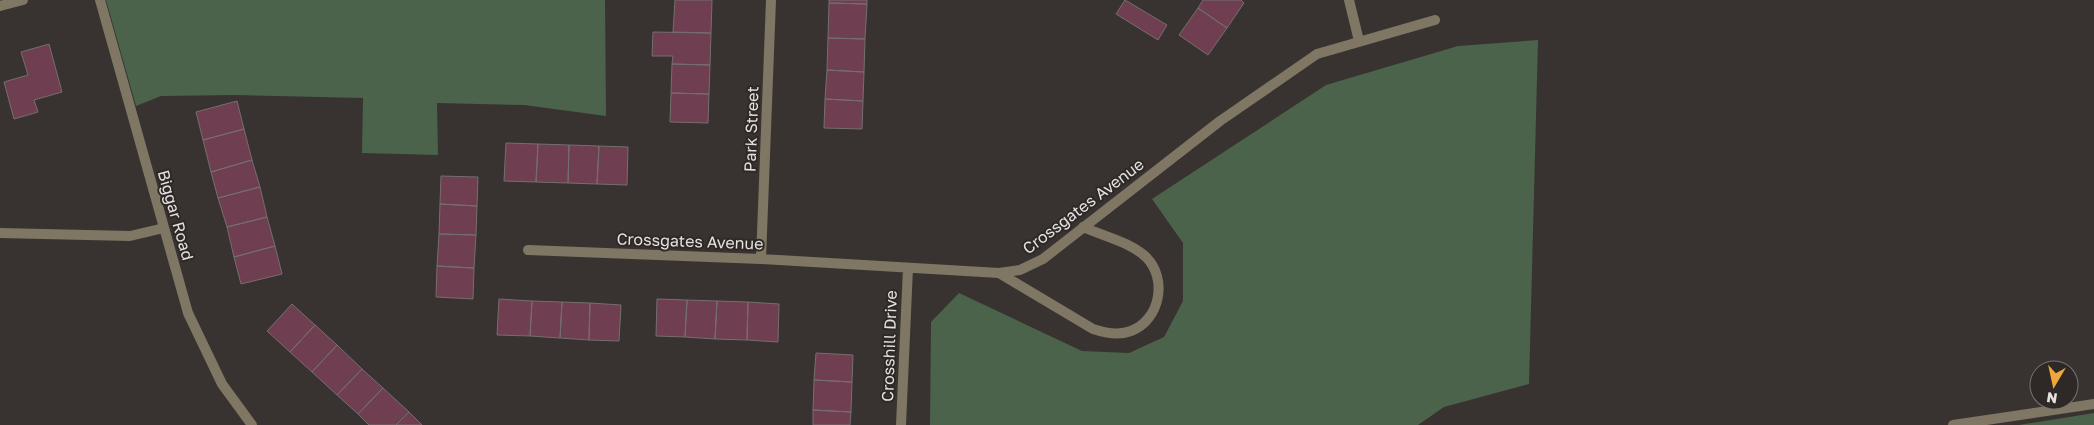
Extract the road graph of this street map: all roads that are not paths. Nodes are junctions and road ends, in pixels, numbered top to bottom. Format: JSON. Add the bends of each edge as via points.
{"nodes":[{"id":1,"x":23,"y":0,"type":"edge"},
{"id":2,"x":100,"y":0,"type":"edge"},
{"id":3,"x":772,"y":0,"type":"edge"},
{"id":4,"x":1350,"y":0,"type":"edge"},
{"id":5,"x":0,"y":6,"type":"edge"},
{"id":6,"x":1435,"y":20,"type":"dead end"},
{"id":7,"x":1359,"y":41,"type":"junction"},
{"id":8,"x":1083,"y":227,"type":"junction"},
{"id":9,"x":164,"y":228,"type":"junction"},
{"id":10,"x":0,"y":234,"type":"edge"},
{"id":11,"x":528,"y":250,"type":"dead end"},
{"id":12,"x":761,"y":259,"type":"junction"},
{"id":13,"x":908,"y":268,"type":"junction"},
{"id":14,"x":999,"y":273,"type":"junction"},
{"id":15,"x":2094,"y":404,"type":"edge"},
{"id":16,"x":252,"y":425,"type":"edge"},
{"id":17,"x":901,"y":425,"type":"edge"},
{"id":18,"x":1953,"y":425,"type":"edge"}],
"edges":[{"from":1,"to":5,"type":"street"},
{"from":2,"to":9,"type":"street","name":"Biggar Road"},
{"from":3,"to":12,"type":"street","name":"Park Street"},
{"from":4,"to":7,"type":"street"},
{"from":6,"to":7,"type":"street","name":"Crossgates Avenue"},
{"from":7,"to":8,"type":"street","name":"Crossgates Avenue","via":[[1317,54],[1220,121]]},
{"from":8,"to":14,"type":"street","name":"Crossgates Avenue","via":[[1043,259],[1020,270]]},
{"from":8,"to":14,"type":"street","via":[[1136,249],[1156,270],[1158,298],[1152,314],[1131,331],[1118,334],[1093,329]]},
{"from":9,"to":10,"type":"street","via":[[130,236]]},
{"from":9,"to":16,"type":"street","name":"Biggar Road","via":[[188,313],[222,384]]},
{"from":11,"to":12,"type":"street","name":"Crossgates Avenue"},
{"from":12,"to":13,"type":"street","name":"Crossgates Avenue"},
{"from":13,"to":14,"type":"street","name":"Crossgates Avenue"},
{"from":13,"to":17,"type":"street","name":"Crosshill Drive"},
{"from":15,"to":18,"type":"street"}]}
